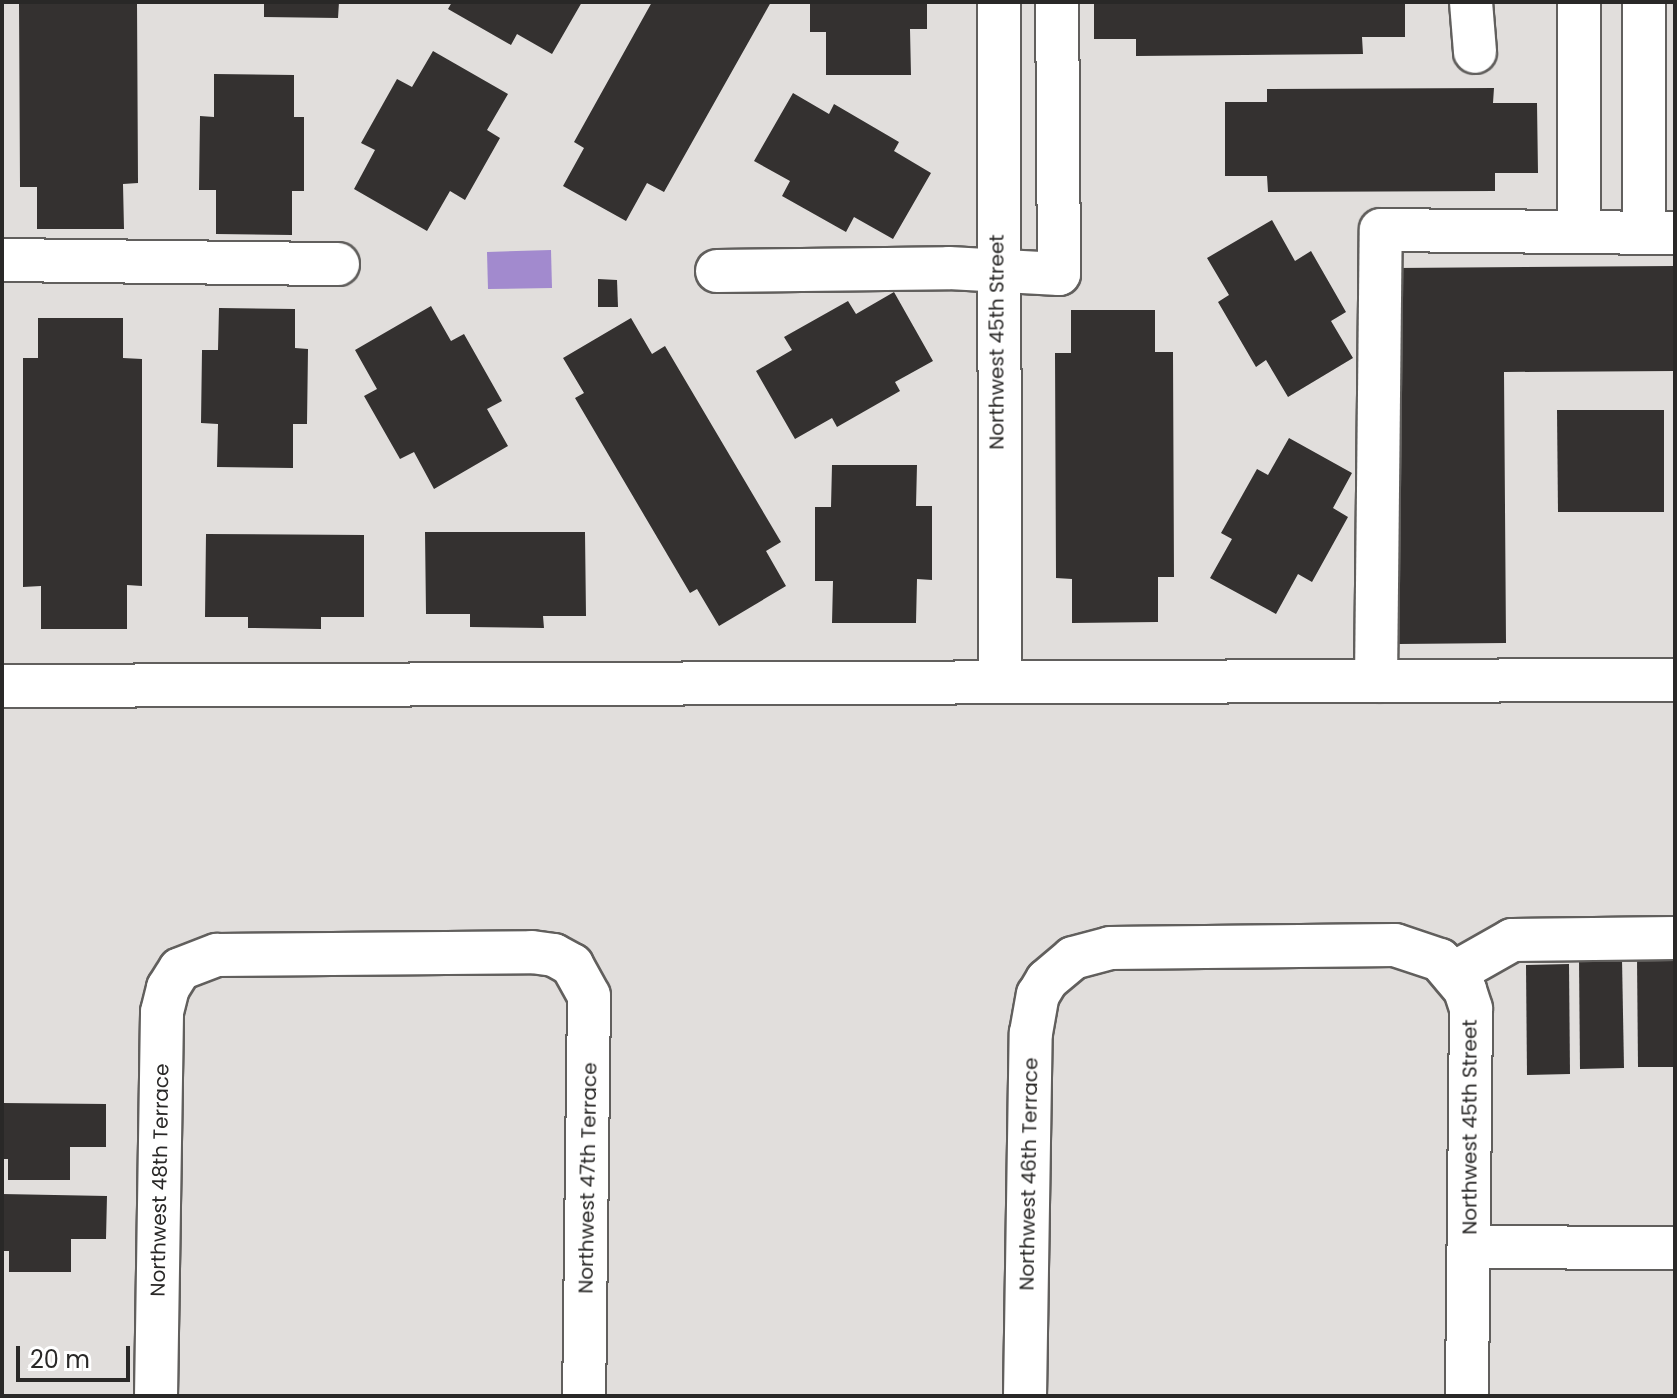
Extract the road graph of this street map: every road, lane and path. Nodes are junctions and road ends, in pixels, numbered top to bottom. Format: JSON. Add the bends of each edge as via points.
{"nodes":[{"id":1,"x":999,"y":2,"type":"edge"},
{"id":2,"x":1057,"y":2,"type":"edge"},
{"id":3,"x":1471,"y":2,"type":"edge"},
{"id":4,"x":1579,"y":2,"type":"edge"},
{"id":5,"x":1644,"y":2,"type":"edge"},
{"id":6,"x":1475,"y":52,"type":"dead end"},
{"id":7,"x":1579,"y":232,"type":"junction"},
{"id":8,"x":1659,"y":233,"type":"edge"},
{"id":9,"x":2,"y":260,"type":"edge"},
{"id":10,"x":338,"y":264,"type":"dead end"},
{"id":11,"x":717,"y":271,"type":"dead end"},
{"id":12,"x":996,"y":271,"type":"junction"},
{"id":13,"x":1675,"y":680,"type":"edge"},
{"id":14,"x":1376,"y":681,"type":"junction"},
{"id":15,"x":1000,"y":682,"type":"junction"},
{"id":16,"x":2,"y":686,"type":"edge"},
{"id":17,"x":1675,"y":938,"type":"edge"},
{"id":18,"x":572,"y":965,"type":"joint"},
{"id":19,"x":1454,"y":973,"type":"junction"},
{"id":20,"x":1469,"y":1247,"type":"junction"},
{"id":21,"x":1675,"y":1248,"type":"edge"},
{"id":22,"x":156,"y":1396,"type":"edge"},
{"id":23,"x":584,"y":1396,"type":"edge"},
{"id":24,"x":1025,"y":1396,"type":"edge"},
{"id":25,"x":1467,"y":1396,"type":"edge"}],
"edges":[{"from":1,"to":12,"type":"street","name":"Northwest 45th Street"},
{"from":2,"to":12,"type":"street","via":[[1059,274]]},
{"from":3,"to":6,"type":"street"},
{"from":4,"to":7,"type":"street"},
{"from":5,"to":8,"type":"street"},
{"from":7,"to":8,"type":"street"},
{"from":7,"to":14,"type":"street","via":[[1381,230]]},
{"from":9,"to":10,"type":"street"},
{"from":11,"to":12,"type":"street"},
{"from":12,"to":15,"type":"street","name":"Northwest 45th Street"},
{"from":13,"to":14,"type":"street"},
{"from":14,"to":15,"type":"street"},
{"from":15,"to":16,"type":"street"},
{"from":17,"to":19,"type":"street","via":[[1512,940]]},
{"from":18,"to":22,"type":"street","name":"Northwest 48th Terrace","via":[[532,952],[205,957],[180,969],[162,1012]]},
{"from":18,"to":23,"type":"street","name":"Northwest 47th Terrace","via":[[586,985],[591,1018]]},
{"from":19,"to":20,"type":"street","name":"Northwest 45th Street","via":[[1465,990],[1473,1028]]},
{"from":19,"to":24,"type":"street","name":"Northwest 46th Terrace","via":[[1424,951],[1395,945],[1110,948],[1066,963],[1038,995],[1031,1033]]},
{"from":20,"to":21,"type":"street"},
{"from":20,"to":25,"type":"street","name":"Northwest 45th Street"}]}
